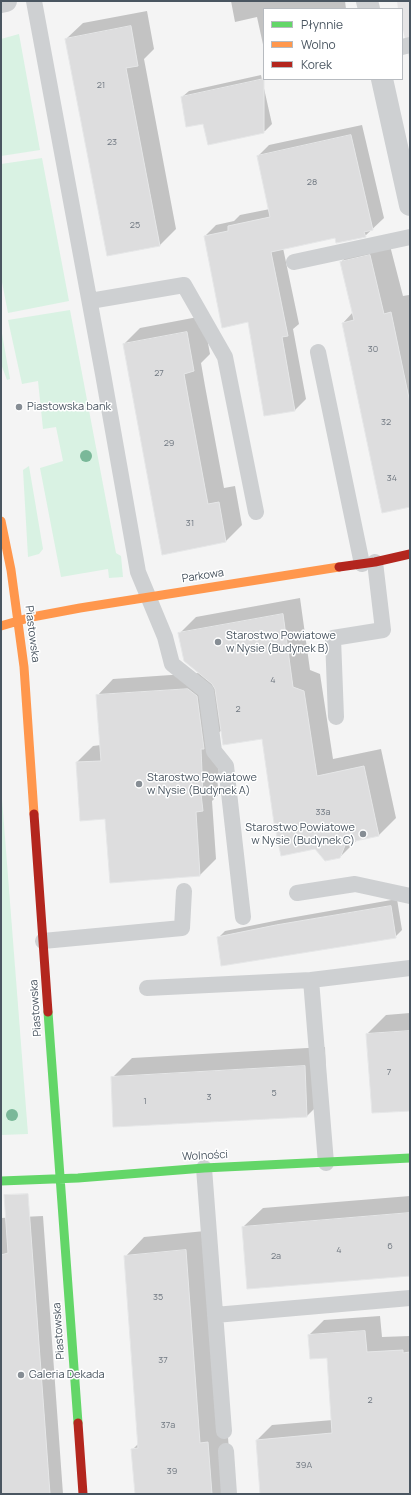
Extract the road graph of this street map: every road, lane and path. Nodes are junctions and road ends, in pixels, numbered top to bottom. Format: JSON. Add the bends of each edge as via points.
{"nodes":[{"id":1,"x":6,"y":1,"type":"edge"},
{"id":2,"x":34,"y":1,"type":"edge"},
{"id":3,"x":1,"y":2,"type":"edge"},
{"id":4,"x":382,"y":80,"type":"edge"},
{"id":5,"x":410,"y":205,"type":"edge"},
{"id":6,"x":410,"y":237,"type":"edge"},
{"id":7,"x":294,"y":262,"type":"dead end"},
{"id":8,"x":90,"y":301,"type":"junction"},
{"id":9,"x":318,"y":352,"type":"dead end"},
{"id":10,"x":256,"y":512,"type":"dead end"},
{"id":11,"x":1,"y":521,"type":"edge"},
{"id":12,"x":410,"y":554,"type":"edge"},
{"id":13,"x":368,"y":563,"type":"junction"},
{"id":14,"x":148,"y":596,"type":"junction"},
{"id":15,"x":19,"y":621,"type":"junction"},
{"id":16,"x":1,"y":626,"type":"edge"},
{"id":17,"x":336,"y":717,"type":"dead end"},
{"id":18,"x":184,"y":891,"type":"dead end"},
{"id":19,"x":297,"y":893,"type":"dead end"},
{"id":20,"x":410,"y":896,"type":"edge"},
{"id":21,"x":243,"y":917,"type":"dead end"},
{"id":22,"x":43,"y":941,"type":"junction"},
{"id":23,"x":410,"y":968,"type":"edge"},
{"id":24,"x":311,"y":980,"type":"junction"},
{"id":25,"x":146,"y":988,"type":"dead end"},
{"id":26,"x":410,"y":1158,"type":"edge"},
{"id":27,"x":326,"y":1163,"type":"junction"},
{"id":28,"x":204,"y":1168,"type":"junction"},
{"id":29,"x":59,"y":1178,"type":"junction"},
{"id":30,"x":1,"y":1181,"type":"edge"},
{"id":31,"x":410,"y":1298,"type":"edge"},
{"id":32,"x":215,"y":1315,"type":"junction"},
{"id":33,"x":224,"y":1431,"type":"dead end"},
{"id":34,"x":226,"y":1451,"type":"dead end"},
{"id":35,"x":83,"y":1494,"type":"edge"},
{"id":36,"x":229,"y":1494,"type":"edge"}],
"edges":[{"from":1,"to":3,"type":"street"},
{"from":2,"to":8,"type":"lane"},
{"from":4,"to":5,"type":"street"},
{"from":6,"to":7,"type":"lane"},
{"from":8,"to":10,"type":"lane","via":[[184,285],[225,357]]},
{"from":8,"to":14,"type":"lane","via":[[138,572]]},
{"from":9,"to":13,"type":"lane"},
{"from":11,"to":15,"type":"street","name":"Piastowska"},
{"from":12,"to":13,"type":"street","name":"Parkowa"},
{"from":13,"to":14,"type":"street","name":"Parkowa"},
{"from":13,"to":17,"type":"lane","via":[[383,630],[333,638]]},
{"from":14,"to":15,"type":"street","name":"Parkowa"},
{"from":14,"to":21,"type":"lane","via":[[165,637],[172,664],[206,691],[214,751],[226,766]]},
{"from":15,"to":16,"type":"street","name":"Parkowa"},
{"from":15,"to":22,"type":"street","name":"Piastowska"},
{"from":18,"to":22,"type":"lane","via":[[182,928]]},
{"from":19,"to":20,"type":"lane","via":[[355,884]]},
{"from":22,"to":29,"type":"street","name":"Piastowska"},
{"from":23,"to":24,"type":"lane"},
{"from":24,"to":25,"type":"lane"},
{"from":24,"to":27,"type":"lane"},
{"from":26,"to":27,"type":"street","name":"Wolności"},
{"from":27,"to":28,"type":"street","name":"Wolności"},
{"from":28,"to":29,"type":"street","name":"Wolności"},
{"from":28,"to":32,"type":"lane"},
{"from":29,"to":30,"type":"street","name":"Wolności"},
{"from":29,"to":35,"type":"street","name":"Piastowska"},
{"from":31,"to":32,"type":"lane"},
{"from":32,"to":33,"type":"lane"},
{"from":34,"to":36,"type":"lane"}]}
